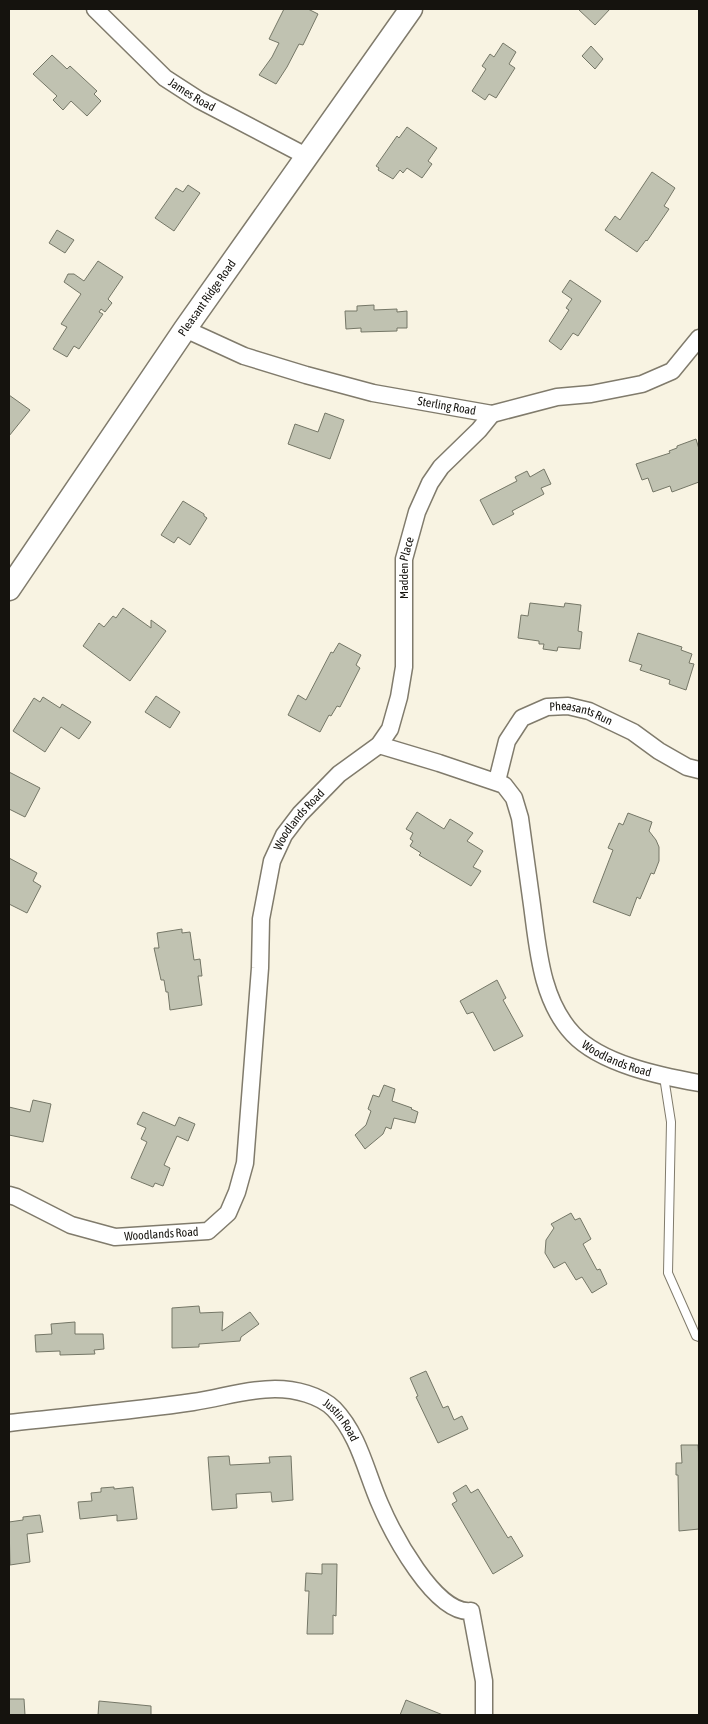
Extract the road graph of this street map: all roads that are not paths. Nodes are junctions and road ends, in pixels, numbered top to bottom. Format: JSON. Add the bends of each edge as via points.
{"nodes":[{"id":1,"x":94,"y":9,"type":"edge"},
{"id":2,"x":411,"y":9,"type":"edge"},
{"id":3,"x":306,"y":156,"type":"junction"},
{"id":4,"x":185,"y":329,"type":"junction"},
{"id":5,"x":699,"y":338,"type":"edge"},
{"id":6,"x":492,"y":414,"type":"junction"},
{"id":7,"x":9,"y":589,"type":"edge"},
{"id":8,"x":379,"y":745,"type":"junction"},
{"id":9,"x":699,"y":770,"type":"edge"},
{"id":10,"x":497,"y":782,"type":"junction"},
{"id":11,"x":664,"y":1077,"type":"junction"},
{"id":12,"x":699,"y":1083,"type":"edge"},
{"id":13,"x":9,"y":1195,"type":"edge"},
{"id":14,"x":699,"y":1337,"type":"edge"},
{"id":15,"x":9,"y":1423,"type":"edge"},
{"id":16,"x":484,"y":1715,"type":"edge"}],
"edges":[{"from":1,"to":3,"type":"street","name":"James Road","via":[[165,78],[199,100]]},
{"from":2,"to":3,"type":"street","name":"Pleasant Ridge Road"},
{"from":3,"to":4,"type":"street","name":"Pleasant Ridge Road"},
{"from":4,"to":6,"type":"street","name":"Sterling Road","via":[[244,356],[306,375],[373,393]]},
{"from":4,"to":7,"type":"street","name":"Pleasant Ridge Road"},
{"from":5,"to":6,"type":"street","name":"Sterling Road","via":[[672,371],[642,384],[557,397]]},
{"from":6,"to":8,"type":"street","name":"Madden Place","via":[[441,467],[417,512],[404,559],[403,674],[390,729]]},
{"from":8,"to":10,"type":"street","name":"Woodlands Road"},
{"from":8,"to":13,"type":"street","name":"Woodlands Road","via":[[339,774],[300,814],[284,834],[272,861],[261,919],[245,1163],[228,1213],[208,1231],[115,1237],[71,1225]]},
{"from":9,"to":10,"type":"street","name":"Pheasants Run","via":[[687,767],[633,732],[589,711],[568,706],[547,707],[522,718],[507,741]]},
{"from":10,"to":11,"type":"street","name":"Woodlands Road","via":[[504,785],[514,798],[520,818],[539,961],[547,990],[563,1021],[583,1043],[608,1058]]},
{"from":11,"to":12,"type":"street","name":"Woodlands Road"},
{"from":11,"to":14,"type":"lane","via":[[670,1122],[668,1272]]},
{"from":15,"to":16,"type":"street","name":"Justin Road","via":[[194,1402],[242,1391],[297,1391],[321,1400],[346,1423],[361,1452],[380,1505],[412,1564],[446,1603],[471,1612],[484,1682]]}]}
